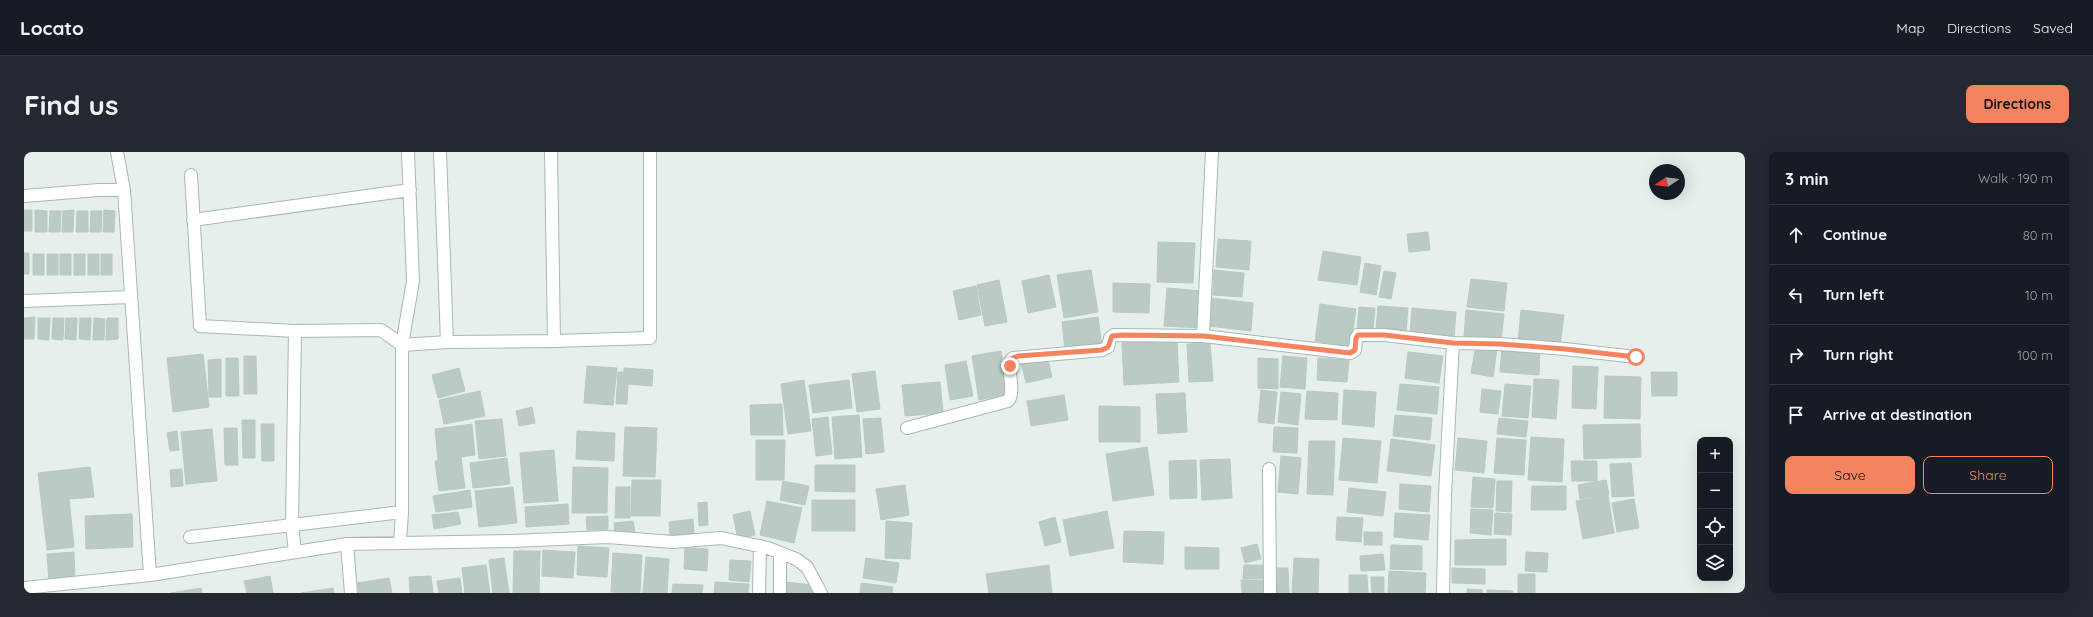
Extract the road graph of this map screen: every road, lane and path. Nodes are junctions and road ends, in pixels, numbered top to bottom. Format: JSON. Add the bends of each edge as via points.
{"nodes":[{"id":1,"x":117,"y":152,"type":"edge"},
{"id":2,"x":408,"y":152,"type":"edge"},
{"id":3,"x":440,"y":152,"type":"edge"},
{"id":4,"x":552,"y":152,"type":"edge"},
{"id":5,"x":650,"y":152,"type":"edge"},
{"id":6,"x":1212,"y":152,"type":"edge"},
{"id":7,"x":191,"y":175,"type":"dead end"},
{"id":8,"x":124,"y":190,"type":"junction"},
{"id":9,"x":410,"y":190,"type":"junction"},
{"id":10,"x":24,"y":196,"type":"edge"},
{"id":11,"x":193,"y":220,"type":"junction"},
{"id":12,"x":131,"y":297,"type":"junction"},
{"id":13,"x":24,"y":301,"type":"edge"},
{"id":14,"x":295,"y":331,"type":"junction"},
{"id":15,"x":1204,"y":336,"type":"junction"},
{"id":16,"x":554,"y":341,"type":"junction"},
{"id":17,"x":447,"y":342,"type":"junction"},
{"id":18,"x":1453,"y":343,"type":"junction"},
{"id":19,"x":402,"y":345,"type":"junction"},
{"id":20,"x":1636,"y":357,"type":"dead end"},
{"id":21,"x":907,"y":428,"type":"dead end"},
{"id":22,"x":1269,"y":469,"type":"dead end"},
{"id":23,"x":402,"y":512,"type":"junction"},
{"id":24,"x":292,"y":525,"type":"junction"},
{"id":25,"x":190,"y":537,"type":"dead end"},
{"id":26,"x":400,"y":542,"type":"junction"},
{"id":27,"x":347,"y":544,"type":"junction"},
{"id":28,"x":760,"y":546,"type":"junction"},
{"id":29,"x":295,"y":552,"type":"junction"},
{"id":30,"x":780,"y":553,"type":"junction"},
{"id":31,"x":150,"y":575,"type":"junction"},
{"id":32,"x":102,"y":587,"type":"edge"},
{"id":33,"x":24,"y":588,"type":"edge"},
{"id":34,"x":351,"y":593,"type":"edge"},
{"id":35,"x":759,"y":593,"type":"edge"},
{"id":36,"x":780,"y":593,"type":"edge"},
{"id":37,"x":820,"y":593,"type":"edge"},
{"id":38,"x":1270,"y":593,"type":"edge"},
{"id":39,"x":1443,"y":593,"type":"edge"}],
"edges":[{"from":1,"to":8,"type":"street"},
{"from":2,"to":9,"type":"street"},
{"from":3,"to":17,"type":"street"},
{"from":4,"to":16,"type":"street"},
{"from":5,"to":16,"type":"street","via":[[650,338]]},
{"from":6,"to":15,"type":"street"},
{"from":7,"to":11,"type":"street"},
{"from":8,"to":10,"type":"street"},
{"from":8,"to":12,"type":"street"},
{"from":9,"to":11,"type":"street"},
{"from":9,"to":19,"type":"street","via":[[414,281]]},
{"from":11,"to":14,"type":"street","via":[[200,326]]},
{"from":12,"to":13,"type":"street"},
{"from":12,"to":31,"type":"street"},
{"from":14,"to":19,"type":"street","via":[[381,330]]},
{"from":14,"to":24,"type":"street"},
{"from":15,"to":18,"type":"street","via":[[1350,353],[1355,350],[1356,338],[1360,334]]},
{"from":15,"to":21,"type":"street","via":[[1114,335],[1110,338],[1108,347],[1102,350],[1016,357],[1010,361],[1011,396],[1008,401]]},
{"from":16,"to":17,"type":"street"},
{"from":17,"to":19,"type":"street"},
{"from":18,"to":20,"type":"street","via":[[1558,348]]},
{"from":18,"to":39,"type":"street"},
{"from":19,"to":23,"type":"street"},
{"from":22,"to":38,"type":"street"},
{"from":23,"to":24,"type":"street"},
{"from":23,"to":26,"type":"street"},
{"from":24,"to":25,"type":"street"},
{"from":24,"to":29,"type":"street"},
{"from":26,"to":27,"type":"street"},
{"from":26,"to":28,"type":"street","via":[[607,537],[673,542],[721,538]]},
{"from":27,"to":29,"type":"street"},
{"from":27,"to":34,"type":"street"},
{"from":28,"to":30,"type":"street"},
{"from":28,"to":35,"type":"street"},
{"from":29,"to":31,"type":"street"},
{"from":30,"to":36,"type":"street"},
{"from":30,"to":37,"type":"street","via":[[796,559],[807,568]]},
{"from":31,"to":32,"type":"street"},
{"from":32,"to":33,"type":"street"}]}
